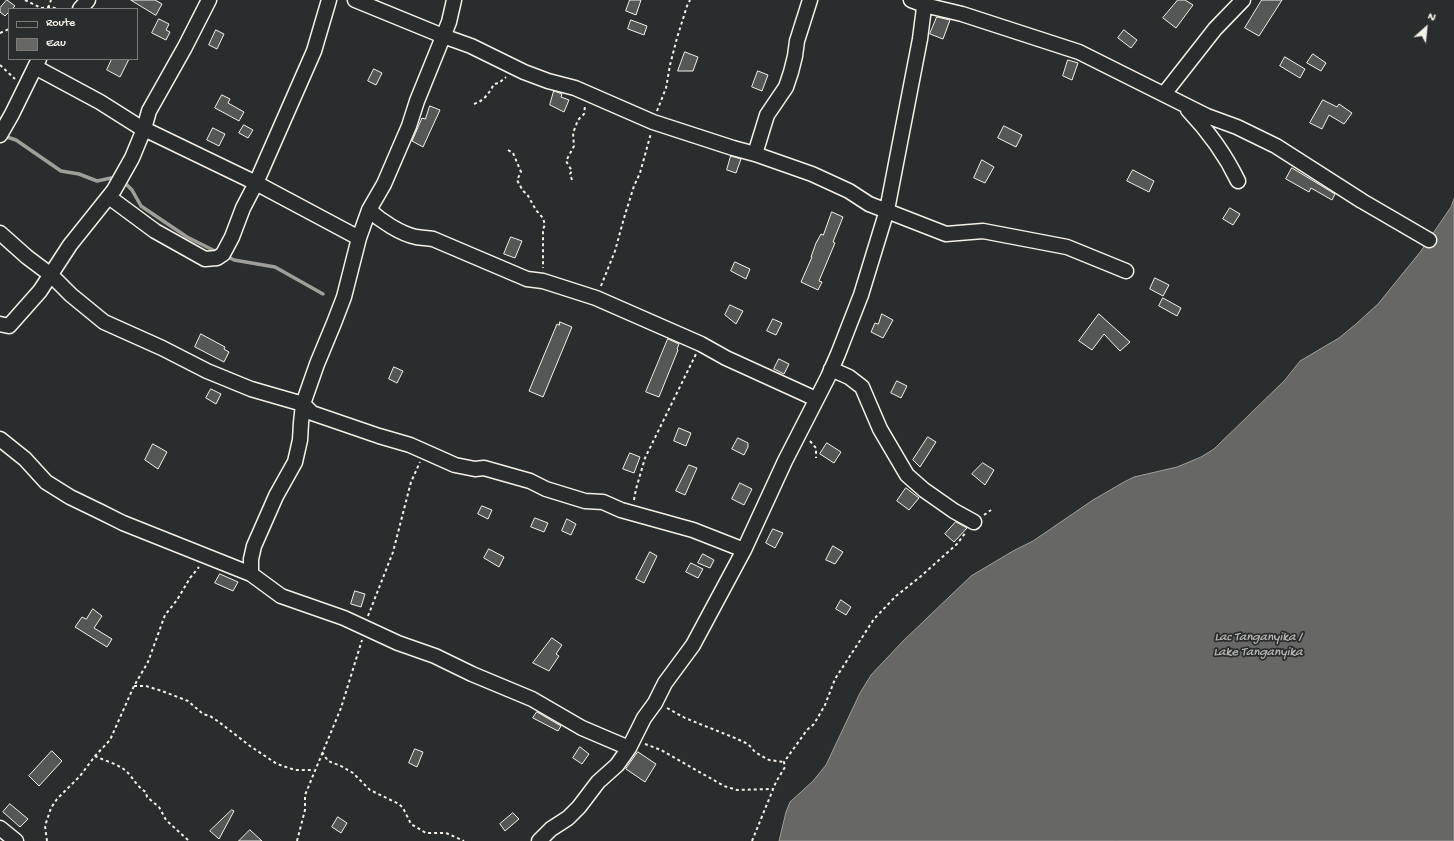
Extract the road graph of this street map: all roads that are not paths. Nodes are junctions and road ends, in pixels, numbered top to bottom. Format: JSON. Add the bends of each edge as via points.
{"nodes":[{"id":1,"x":88,"y":0,"type":"edge"},
{"id":2,"x":209,"y":0,"type":"edge"},
{"id":3,"x":329,"y":0,"type":"edge"},
{"id":4,"x":355,"y":0,"type":"edge"},
{"id":5,"x":454,"y":0,"type":"edge"},
{"id":6,"x":810,"y":0,"type":"edge"},
{"id":7,"x":1243,"y":0,"type":"edge"},
{"id":8,"x":920,"y":2,"type":"edge"},
{"id":9,"x":81,"y":8,"type":"edge"},
{"id":10,"x":443,"y":36,"type":"junction"},
{"id":11,"x":37,"y":63,"type":"edge"},
{"id":12,"x":1164,"y":94,"type":"junction"},
{"id":13,"x":1182,"y":104,"type":"junction"},
{"id":14,"x":144,"y":129,"type":"junction"},
{"id":15,"x":0,"y":135,"type":"edge"},
{"id":16,"x":755,"y":154,"type":"junction"},
{"id":17,"x":1238,"y":181,"type":"dead end"},
{"id":18,"x":256,"y":183,"type":"junction"},
{"id":19,"x":109,"y":197,"type":"junction"},
{"id":20,"x":369,"y":210,"type":"junction"},
{"id":21,"x":887,"y":210,"type":"junction"},
{"id":22,"x":0,"y":233,"type":"edge"},
{"id":23,"x":359,"y":238,"type":"junction"},
{"id":24,"x":1429,"y":240,"type":"dead end"},
{"id":25,"x":1126,"y":271,"type":"dead end"},
{"id":26,"x":51,"y":275,"type":"junction"},
{"id":27,"x":0,"y":324,"type":"edge"},
{"id":28,"x":831,"y":369,"type":"junction"},
{"id":29,"x":816,"y":399,"type":"junction"},
{"id":30,"x":303,"y":404,"type":"junction"},
{"id":31,"x":0,"y":439,"type":"edge"},
{"id":32,"x":974,"y":522,"type":"road end"},
{"id":33,"x":744,"y":550,"type":"junction"},
{"id":34,"x":251,"y":574,"type":"junction"},
{"id":35,"x":631,"y":744,"type":"junction"},
{"id":36,"x":0,"y":828,"type":"edge"},
{"id":37,"x":16,"y":841,"type":"edge"},
{"id":38,"x":539,"y":841,"type":"edge"}],
"edges":[{"from":1,"to":9,"type":"street"},
{"from":2,"to":14,"type":"street","via":[[149,111]]},
{"from":3,"to":18,"type":"street","via":[[314,51]]},
{"from":4,"to":10,"type":"street"},
{"from":5,"to":10,"type":"street"},
{"from":6,"to":16,"type":"street","via":[[786,87],[767,115]]},
{"from":7,"to":12,"type":"street","via":[[1215,29]]},
{"from":8,"to":12,"type":"street","via":[[1079,52]]},
{"from":8,"to":21,"type":"street","via":[[919,45]]},
{"from":10,"to":16,"type":"street","via":[[471,46],[524,72],[575,88],[653,122]]},
{"from":10,"to":20,"type":"street","via":[[409,126],[384,184]]},
{"from":11,"to":14,"type":"street"},
{"from":11,"to":15,"type":"street"},
{"from":12,"to":13,"type":"street"},
{"from":13,"to":17,"type":"street","via":[[1206,129]]},
{"from":13,"to":24,"type":"street","via":[[1276,146]]},
{"from":14,"to":18,"type":"street"},
{"from":14,"to":19,"type":"street","via":[[126,169]]},
{"from":16,"to":21,"type":"street","via":[[812,174]]},
{"from":18,"to":19,"type":"street","via":[[232,237],[223,254],[217,258],[205,259],[169,239]]},
{"from":18,"to":23,"type":"street"},
{"from":19,"to":26,"type":"street"},
{"from":20,"to":23,"type":"street"},
{"from":20,"to":29,"type":"street","via":[[381,220],[409,235],[432,239],[527,279],[543,281],[596,298],[701,344]]},
{"from":21,"to":25,"type":"street","via":[[946,234],[983,231],[1066,247]]},
{"from":21,"to":28,"type":"street","via":[[861,295]]},
{"from":22,"to":26,"type":"street"},
{"from":23,"to":30,"type":"street","via":[[344,297]]},
{"from":26,"to":27,"type":"street","via":[[12,324]]},
{"from":26,"to":30,"type":"street","via":[[104,322],[207,371],[251,389]]},
{"from":28,"to":29,"type":"street"},
{"from":28,"to":32,"type":"street","via":[[849,377],[862,387],[880,429],[907,474],[924,490]]},
{"from":29,"to":33,"type":"street"},
{"from":30,"to":33,"type":"street","via":[[312,412],[410,445],[456,464],[475,469],[484,468],[530,481],[546,489],[585,501],[603,502],[621,510],[693,530]]},
{"from":30,"to":34,"type":"street","via":[[296,457],[254,546]]},
{"from":31,"to":34,"type":"street","via":[[25,459],[46,482],[70,497],[123,522]]},
{"from":33,"to":35,"type":"street","via":[[693,645],[665,683]]},
{"from":34,"to":35,"type":"street","via":[[281,596],[344,618],[398,644],[435,656],[532,699],[582,728]]},
{"from":35,"to":38,"type":"street","via":[[617,765],[598,782],[579,807]]},
{"from":36,"to":37,"type":"street"}]}
